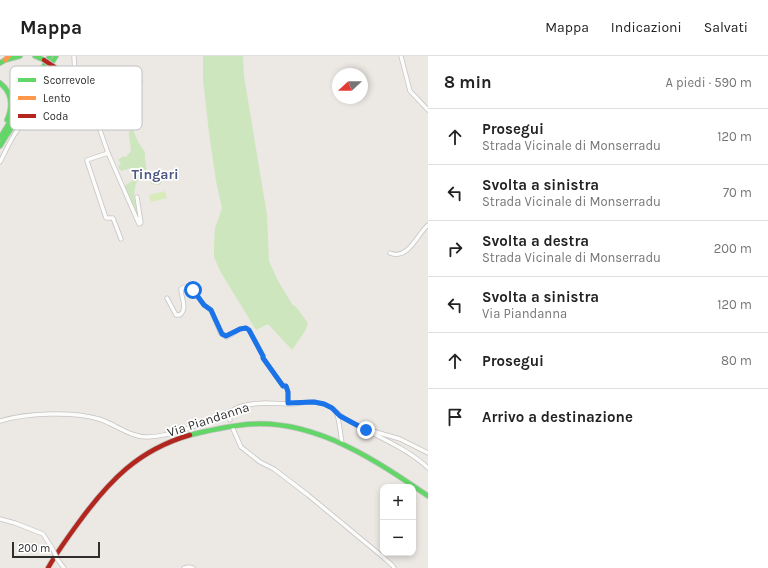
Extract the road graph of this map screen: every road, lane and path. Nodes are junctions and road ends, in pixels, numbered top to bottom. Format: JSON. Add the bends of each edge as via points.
{"nodes":[{"id":1,"x":9,"y":56,"type":"edge"},
{"id":2,"x":20,"y":56,"type":"edge"},
{"id":3,"x":35,"y":56,"type":"edge"},
{"id":4,"x":50,"y":56,"type":"edge"},
{"id":5,"x":56,"y":56,"type":"edge"},
{"id":6,"x":74,"y":56,"type":"edge"},
{"id":7,"x":401,"y":56,"type":"edge"},
{"id":8,"x":5,"y":60,"type":"junction"},
{"id":9,"x":0,"y":63,"type":"edge"},
{"id":10,"x":44,"y":66,"type":"edge"},
{"id":11,"x":50,"y":66,"type":"edge"},
{"id":12,"x":53,"y":66,"type":"edge"},
{"id":13,"x":74,"y":66,"type":"edge"},
{"id":14,"x":0,"y":83,"type":"edge"},
{"id":15,"x":10,"y":94,"type":"edge"},
{"id":16,"x":428,"y":110,"type":"edge"},
{"id":17,"x":10,"y":114,"type":"edge"},
{"id":18,"x":10,"y":122,"type":"edge"},
{"id":19,"x":10,"y":129,"type":"edge"},
{"id":20,"x":12,"y":130,"type":"edge"},
{"id":21,"x":17,"y":130,"type":"edge"},
{"id":22,"x":100,"y":130,"type":"edge"},
{"id":23,"x":0,"y":134,"type":"edge"},
{"id":24,"x":0,"y":138,"type":"edge"},
{"id":25,"x":0,"y":145,"type":"edge"},
{"id":26,"x":108,"y":153,"type":"junction"},
{"id":27,"x":0,"y":162,"type":"edge"},
{"id":28,"x":137,"y":197,"type":"dead end"},
{"id":29,"x":428,"y":225,"type":"edge"},
{"id":30,"x":120,"y":239,"type":"dead end"},
{"id":31,"x":390,"y":253,"type":"dead end"},
{"id":32,"x":167,"y":298,"type":"dead end"},
{"id":33,"x":288,"y":403,"type":"junction"},
{"id":34,"x":337,"y":412,"type":"junction"},
{"id":35,"x":227,"y":413,"type":"junction"},
{"id":36,"x":230,"y":420,"type":"dead end"},
{"id":37,"x":0,"y":421,"type":"edge"},
{"id":38,"x":234,"y":429,"type":"dead end"},
{"id":39,"x":366,"y":430,"type":"junction"},
{"id":40,"x":342,"y":444,"type":"junction"},
{"id":41,"x":428,"y":453,"type":"edge"},
{"id":42,"x":428,"y":468,"type":"edge"},
{"id":43,"x":428,"y":496,"type":"edge"},
{"id":44,"x":0,"y":519,"type":"edge"},
{"id":45,"x":48,"y":568,"type":"edge"},
{"id":46,"x":64,"y":568,"type":"edge"},
{"id":47,"x":184,"y":568,"type":"edge"},
{"id":48,"x":193,"y":568,"type":"edge"},
{"id":49,"x":394,"y":568,"type":"edge"}],
"edges":[{"from":1,"to":8,"type":"main road"},
{"from":2,"to":8,"type":"main road"},
{"from":3,"to":12,"type":"main road","bridge":true},
{"from":4,"to":10,"type":"main road"},
{"from":5,"to":11,"type":"main road"},
{"from":6,"to":13,"type":"street"},
{"from":7,"to":16,"type":"street","via":[[410,92]]},
{"from":8,"to":9,"type":"main road"},
{"from":14,"to":15,"type":"main road"},
{"from":17,"to":23,"type":"main road"},
{"from":18,"to":24,"type":"main road"},
{"from":19,"to":25,"type":"main road"},
{"from":20,"to":25,"type":"main road"},
{"from":21,"to":27,"type":"street"},
{"from":22,"to":26,"type":"street"},
{"from":26,"to":28,"type":"street","via":[[139,224],[141,222]]},
{"from":26,"to":30,"type":"street","via":[[87,161],[106,218],[113,218]]},
{"from":29,"to":31,"type":"street","via":[[411,247],[397,254]]},
{"from":32,"to":33,"type":"street","via":[[176,315],[180,315],[184,307],[181,289],[188,288],[193,290],[211,310],[222,334],[226,336],[240,329],[249,330],[263,358],[283,386],[286,386]]},
{"from":33,"to":34,"type":"street","name":"Via Piandanna","via":[[314,402]]},
{"from":33,"to":35,"type":"street","name":"Via Piandanna","via":[[249,404]]},
{"from":34,"to":39,"type":"street","name":"Via Piandanna"},
{"from":34,"to":40,"type":"street"},
{"from":35,"to":36,"type":"street"},
{"from":35,"to":37,"type":"street","name":"Via Piandanna","via":[[194,426],[149,437],[79,415],[28,415]]},
{"from":38,"to":49,"type":"street","via":[[241,447],[308,495]]},
{"from":39,"to":41,"type":"street","via":[[400,439]]},
{"from":39,"to":42,"type":"street","via":[[403,450]]},
{"from":40,"to":43,"type":"main road","via":[[384,466]]},
{"from":40,"to":45,"type":"main road","via":[[306,431],[252,423],[204,430],[160,446],[136,461],[109,484]]},
{"from":44,"to":46,"type":"street","bridge":true,"via":[[42,534]]},
{"from":47,"to":48,"type":"street"}]}
